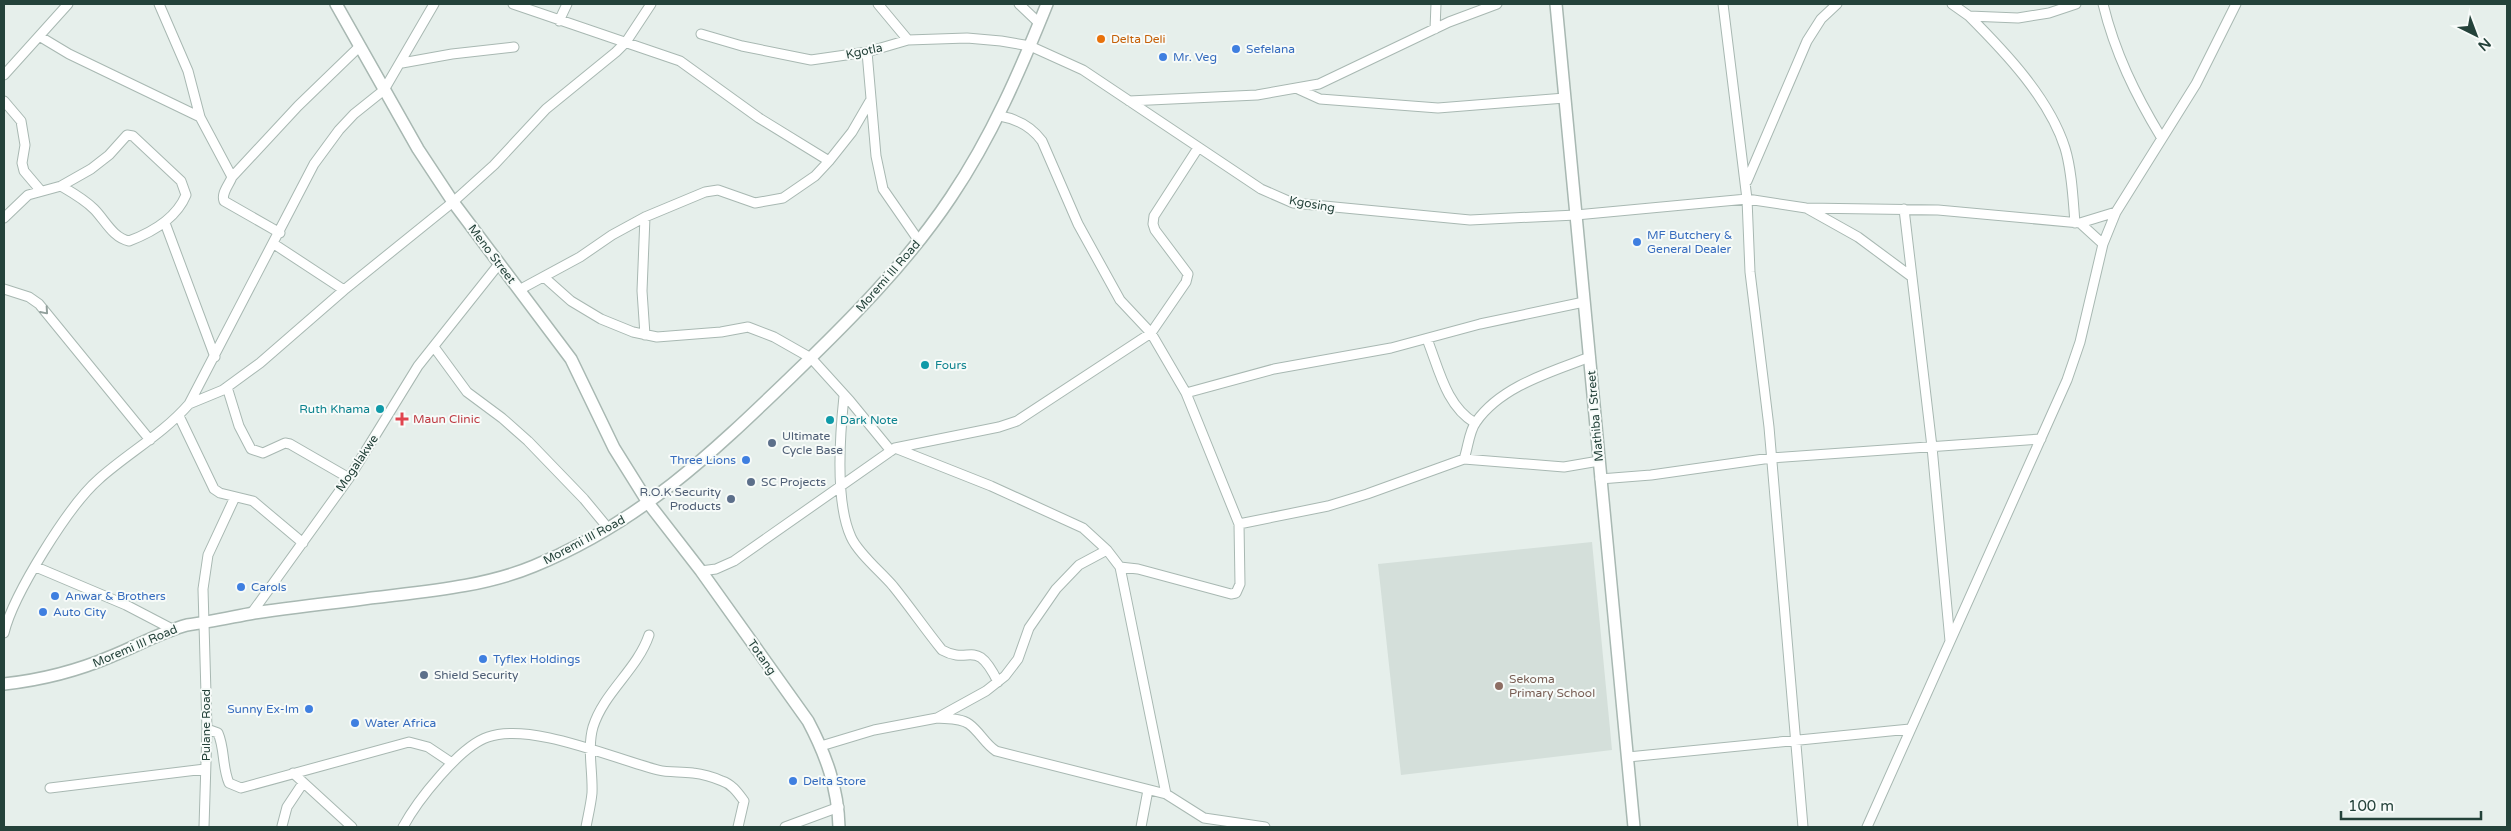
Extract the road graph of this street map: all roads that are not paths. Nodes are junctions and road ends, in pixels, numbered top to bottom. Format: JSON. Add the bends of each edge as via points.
{"nodes":[{"id":1,"x":68,"y":4,"type":"edge"},
{"id":2,"x":159,"y":4,"type":"edge"},
{"id":3,"x":434,"y":4,"type":"edge"},
{"id":4,"x":512,"y":4,"type":"edge"},
{"id":5,"x":567,"y":4,"type":"edge"},
{"id":6,"x":651,"y":4,"type":"edge"},
{"id":7,"x":878,"y":4,"type":"edge"},
{"id":8,"x":1019,"y":4,"type":"edge"},
{"id":9,"x":1047,"y":4,"type":"edge"},
{"id":10,"x":1436,"y":4,"type":"edge"},
{"id":11,"x":1497,"y":4,"type":"edge"},
{"id":12,"x":1556,"y":4,"type":"edge"},
{"id":13,"x":1723,"y":4,"type":"edge"},
{"id":14,"x":1838,"y":4,"type":"edge"},
{"id":15,"x":1952,"y":4,"type":"edge"},
{"id":16,"x":2076,"y":4,"type":"edge"},
{"id":17,"x":2103,"y":4,"type":"edge"},
{"id":18,"x":2236,"y":4,"type":"edge"},
{"id":19,"x":339,"y":7,"type":"edge"},
{"id":20,"x":1969,"y":16,"type":"junction"},
{"id":21,"x":559,"y":21,"type":"junction"},
{"id":22,"x":1039,"y":23,"type":"junction"},
{"id":23,"x":1435,"y":29,"type":"junction"},
{"id":24,"x":701,"y":34,"type":"dead end"},
{"id":25,"x":39,"y":36,"type":"junction"},
{"id":26,"x":908,"y":40,"type":"junction"},
{"id":27,"x":626,"y":42,"type":"junction"},
{"id":28,"x":1030,"y":46,"type":"junction"},
{"id":29,"x":514,"y":47,"type":"dead end"},
{"id":30,"x":359,"y":48,"type":"junction"},
{"id":31,"x":867,"y":52,"type":"junction"},
{"id":32,"x":402,"y":63,"type":"junction"},
{"id":33,"x":4,"y":75,"type":"edge"},
{"id":34,"x":384,"y":90,"type":"junction"},
{"id":35,"x":1298,"y":90,"type":"junction"},
{"id":36,"x":1565,"y":98,"type":"junction"},
{"id":37,"x":870,"y":100,"type":"junction"},
{"id":38,"x":1129,"y":100,"type":"junction"},
{"id":39,"x":4,"y":101,"type":"edge"},
{"id":40,"x":1000,"y":116,"type":"junction"},
{"id":41,"x":200,"y":117,"type":"junction"},
{"id":42,"x":2161,"y":137,"type":"junction"},
{"id":43,"x":1198,"y":148,"type":"junction"},
{"id":44,"x":829,"y":161,"type":"junction"},
{"id":45,"x":232,"y":177,"type":"junction"},
{"id":46,"x":1746,"y":181,"type":"junction"},
{"id":47,"x":61,"y":186,"type":"junction"},
{"id":48,"x":41,"y":191,"type":"junction"},
{"id":49,"x":1747,"y":199,"type":"junction"},
{"id":50,"x":454,"y":202,"type":"junction"},
{"id":51,"x":1806,"y":208,"type":"junction"},
{"id":52,"x":1904,"y":208,"type":"junction"},
{"id":53,"x":2116,"y":212,"type":"junction"},
{"id":54,"x":1576,"y":215,"type":"junction"},
{"id":55,"x":645,"y":217,"type":"junction"},
{"id":56,"x":4,"y":218,"type":"edge"},
{"id":57,"x":165,"y":223,"type":"junction"},
{"id":58,"x":2078,"y":223,"type":"junction"},
{"id":59,"x":280,"y":233,"type":"junction"},
{"id":60,"x":919,"y":241,"type":"junction"},
{"id":61,"x":274,"y":244,"type":"junction"},
{"id":62,"x":2102,"y":244,"type":"junction"},
{"id":63,"x":499,"y":264,"type":"junction"},
{"id":64,"x":544,"y":277,"type":"junction"},
{"id":65,"x":1912,"y":277,"type":"junction"},
{"id":66,"x":4,"y":288,"type":"edge"},
{"id":67,"x":344,"y":290,"type":"junction"},
{"id":68,"x":519,"y":290,"type":"junction"},
{"id":69,"x":1584,"y":302,"type":"junction"},
{"id":70,"x":1151,"y":333,"type":"junction"},
{"id":71,"x":645,"y":335,"type":"junction"},
{"id":72,"x":1427,"y":339,"type":"junction"},
{"id":73,"x":434,"y":347,"type":"junction"},
{"id":74,"x":215,"y":357,"type":"junction"},
{"id":75,"x":1590,"y":357,"type":"junction"},
{"id":76,"x":811,"y":358,"type":"junction"},
{"id":77,"x":227,"y":387,"type":"junction"},
{"id":78,"x":1186,"y":394,"type":"junction"},
{"id":79,"x":844,"y":396,"type":"junction"},
{"id":80,"x":189,"y":404,"type":"junction"},
{"id":81,"x":179,"y":416,"type":"junction"},
{"id":82,"x":1475,"y":423,"type":"junction"},
{"id":83,"x":2041,"y":439,"type":"junction"},
{"id":84,"x":150,"y":440,"type":"junction"},
{"id":85,"x":1932,"y":447,"type":"junction"},
{"id":86,"x":893,"y":449,"type":"junction"},
{"id":87,"x":1772,"y":458,"type":"junction"},
{"id":88,"x":1464,"y":459,"type":"junction"},
{"id":89,"x":1599,"y":462,"type":"junction"},
{"id":90,"x":348,"y":478,"type":"junction"},
{"id":91,"x":1600,"y":479,"type":"junction"},
{"id":92,"x":842,"y":486,"type":"junction"},
{"id":93,"x":235,"y":497,"type":"junction"},
{"id":94,"x":649,"y":504,"type":"junction"},
{"id":95,"x":1238,"y":524,"type":"junction"},
{"id":96,"x":608,"y":528,"type":"junction"},
{"id":97,"x":303,"y":543,"type":"junction"},
{"id":98,"x":1107,"y":550,"type":"junction"},
{"id":99,"x":36,"y":567,"type":"junction"},
{"id":100,"x":1120,"y":567,"type":"junction"},
{"id":101,"x":701,"y":571,"type":"junction"},
{"id":102,"x":252,"y":614,"type":"junction"},
{"id":103,"x":205,"y":623,"type":"junction"},
{"id":104,"x":172,"y":629,"type":"junction"},
{"id":105,"x":4,"y":633,"type":"edge"},
{"id":106,"x":649,"y":636,"type":"dead end"},
{"id":107,"x":1950,"y":642,"type":"junction"},
{"id":108,"x":998,"y":682,"type":"junction"},
{"id":109,"x":4,"y":684,"type":"edge"},
{"id":110,"x":937,"y":718,"type":"junction"},
{"id":111,"x":207,"y":729,"type":"junction"},
{"id":112,"x":1910,"y":729,"type":"junction"},
{"id":113,"x":1796,"y":740,"type":"junction"},
{"id":114,"x":821,"y":746,"type":"junction"},
{"id":115,"x":591,"y":751,"type":"junction"},
{"id":116,"x":1628,"y":758,"type":"junction"},
{"id":117,"x":452,"y":763,"type":"junction"},
{"id":118,"x":205,"y":769,"type":"junction"},
{"id":119,"x":293,"y":773,"type":"junction"},
{"id":120,"x":304,"y":783,"type":"junction"},
{"id":121,"x":50,"y":788,"type":"dead end"},
{"id":122,"x":1148,"y":790,"type":"junction"},
{"id":123,"x":1166,"y":794,"type":"junction"},
{"id":124,"x":839,"y":807,"type":"junction"},
{"id":125,"x":1223,"y":824,"type":"edge"},
{"id":126,"x":282,"y":826,"type":"dead end"},
{"id":127,"x":204,"y":827,"type":"edge"},
{"id":128,"x":352,"y":827,"type":"edge"},
{"id":129,"x":403,"y":827,"type":"edge"},
{"id":130,"x":586,"y":827,"type":"edge"},
{"id":131,"x":738,"y":827,"type":"edge"},
{"id":132,"x":785,"y":827,"type":"edge"},
{"id":133,"x":839,"y":827,"type":"edge"},
{"id":134,"x":1141,"y":827,"type":"edge"},
{"id":135,"x":1265,"y":827,"type":"edge"},
{"id":136,"x":1634,"y":827,"type":"edge"},
{"id":137,"x":1803,"y":827,"type":"edge"},
{"id":138,"x":1867,"y":827,"type":"edge"}],
"edges":[{"from":1,"to":25,"type":"street"},
{"from":2,"to":41,"type":"street","via":[[188,71]]},
{"from":3,"to":32,"type":"street"},
{"from":4,"to":21,"type":"street"},
{"from":5,"to":21,"type":"street"},
{"from":6,"to":27,"type":"street"},
{"from":7,"to":26,"type":"street"},
{"from":8,"to":22,"type":"street"},
{"from":9,"to":22,"type":"street","name":"Moremi III Road"},
{"from":10,"to":23,"type":"street"},
{"from":11,"to":23,"type":"street"},
{"from":12,"to":36,"type":"street","name":"Mathiba I Street"},
{"from":13,"to":46,"type":"street"},
{"from":14,"to":46,"type":"street","via":[[1821,19],[1807,41]]},
{"from":15,"to":20,"type":"street"},
{"from":16,"to":20,"type":"street","via":[[2030,17]]},
{"from":17,"to":42,"type":"street","via":[[2130,84]]},
{"from":18,"to":42,"type":"street","via":[[2208,64]]},
{"from":19,"to":30,"type":"street","name":"Meno Street"},
{"from":20,"to":58,"type":"street","via":[[2026,80],[2059,133],[2065,148]]},
{"from":21,"to":27,"type":"street"},
{"from":22,"to":28,"type":"street","name":"Moremi III Road"},
{"from":23,"to":35,"type":"street","via":[[1338,77]]},
{"from":24,"to":31,"type":"street","name":"Kgotla","via":[[811,60]]},
{"from":25,"to":33,"type":"street"},
{"from":25,"to":41,"type":"street","via":[[68,54]]},
{"from":26,"to":28,"type":"street","name":"Kgotla","via":[[967,38]]},
{"from":26,"to":31,"type":"street","name":"Kgotla"},
{"from":27,"to":44,"type":"street","via":[[690,67],[759,118]]},
{"from":27,"to":50,"type":"street","via":[[546,109]]},
{"from":28,"to":38,"type":"street","name":"Kgosing","via":[[1083,70]]},
{"from":28,"to":40,"type":"street","name":"Moremi III Road"},
{"from":29,"to":32,"type":"street"},
{"from":30,"to":34,"type":"street","name":"Meno Street"},
{"from":30,"to":45,"type":"street","via":[[298,106]]},
{"from":31,"to":37,"type":"street"},
{"from":32,"to":34,"type":"street"},
{"from":34,"to":50,"type":"street","name":"Meno Street"},
{"from":34,"to":59,"type":"street","via":[[354,114],[314,164]]},
{"from":35,"to":36,"type":"street","via":[[1320,99],[1438,108]]},
{"from":35,"to":38,"type":"street","via":[[1257,95]]},
{"from":36,"to":54,"type":"street","name":"Mathiba I Street"},
{"from":37,"to":44,"type":"street","via":[[852,132]]},
{"from":37,"to":60,"type":"street","via":[[883,189]]},
{"from":38,"to":43,"type":"street","name":"Kgosing"},
{"from":39,"to":48,"type":"street","via":[[21,121],[25,145],[24,171]]},
{"from":40,"to":60,"type":"street","name":"Moremi III Road","via":[[950,199]]},
{"from":40,"to":70,"type":"street","via":[[1014,118],[1035,132],[1042,141],[1078,224],[1120,300]]},
{"from":41,"to":45,"type":"street"},
{"from":42,"to":53,"type":"street"},
{"from":43,"to":54,"type":"street","name":"Kgosing","via":[[1261,189],[1293,203],[1470,220]]},
{"from":43,"to":70,"type":"street","via":[[1154,216],[1155,230],[1188,274],[1186,282]]},
{"from":44,"to":55,"type":"street","via":[[798,189],[775,200],[755,203],[718,190]]},
{"from":45,"to":59,"type":"street","via":[[223,196],[224,201]]},
{"from":46,"to":49,"type":"street"},
{"from":47,"to":48,"type":"street"},
{"from":47,"to":57,"type":"street","via":[[80,196],[126,241]]},
{"from":47,"to":57,"type":"street","via":[[91,169],[124,136],[131,135],[184,187],[186,195],[182,206]]},
{"from":48,"to":56,"type":"street","via":[[28,195]]},
{"from":49,"to":51,"type":"street","name":"Kgosing"},
{"from":49,"to":54,"type":"street","name":"Kgosing"},
{"from":49,"to":87,"type":"street","via":[[1750,272]]},
{"from":50,"to":63,"type":"street","name":"Meno Street"},
{"from":50,"to":67,"type":"street"},
{"from":51,"to":52,"type":"street"},
{"from":51,"to":65,"type":"street","via":[[1858,237]]},
{"from":52,"to":58,"type":"street"},
{"from":52,"to":65,"type":"street"},
{"from":53,"to":58,"type":"street"},
{"from":53,"to":62,"type":"street"},
{"from":54,"to":69,"type":"street","name":"Mathiba I Street"},
{"from":55,"to":64,"type":"street"},
{"from":55,"to":71,"type":"street","via":[[642,291]]},
{"from":57,"to":74,"type":"street"},
{"from":58,"to":62,"type":"street"},
{"from":59,"to":61,"type":"street"},
{"from":60,"to":76,"type":"street","name":"Moremi III Road","via":[[852,318]]},
{"from":61,"to":67,"type":"street"},
{"from":61,"to":74,"type":"street"},
{"from":62,"to":83,"type":"street","via":[[2080,342]]},
{"from":63,"to":68,"type":"street","name":"Meno Street"},
{"from":63,"to":73,"type":"street","name":"Mogalakwe"},
{"from":64,"to":68,"type":"street"},
{"from":64,"to":71,"type":"street","via":[[571,301],[601,319]]},
{"from":65,"to":85,"type":"street"},
{"from":66,"to":84,"type":"street","one_way":true,"via":[[39,304]]},
{"from":67,"to":77,"type":"street","via":[[260,363]]},
{"from":68,"to":94,"type":"street","name":"Meno Street","via":[[571,359],[614,448]]},
{"from":69,"to":72,"type":"street"},
{"from":69,"to":75,"type":"street","name":"Mathiba I Street"},
{"from":70,"to":78,"type":"street"},
{"from":70,"to":86,"type":"street","via":[[1017,421]]},
{"from":71,"to":76,"type":"street","via":[[698,334],[748,327],[774,337]]},
{"from":72,"to":78,"type":"street","via":[[1274,369]]},
{"from":72,"to":82,"type":"street","via":[[1452,403]]},
{"from":73,"to":90,"type":"street","name":"Mogalakwe","via":[[418,366]]},
{"from":73,"to":96,"type":"street","via":[[467,392],[528,441]]},
{"from":74,"to":80,"type":"street"},
{"from":75,"to":82,"type":"street","via":[[1520,387],[1487,410]]},
{"from":75,"to":89,"type":"street","name":"Mathiba I Street"},
{"from":76,"to":79,"type":"street"},
{"from":76,"to":94,"type":"street","name":"Moremi III Road","via":[[708,455]]},
{"from":77,"to":80,"type":"street"},
{"from":77,"to":90,"type":"street","via":[[239,426],[251,449],[263,453],[285,443],[290,444]]},
{"from":78,"to":95,"type":"street"},
{"from":79,"to":86,"type":"street"},
{"from":79,"to":92,"type":"street","via":[[840,429]]},
{"from":80,"to":81,"type":"street"},
{"from":81,"to":84,"type":"street"},
{"from":81,"to":93,"type":"street","via":[[214,488]]},
{"from":82,"to":88,"type":"street"},
{"from":83,"to":85,"type":"street"},
{"from":83,"to":107,"type":"street"},
{"from":84,"to":99,"type":"street","via":[[83,494]]},
{"from":85,"to":87,"type":"street"},
{"from":85,"to":107,"type":"street"},
{"from":86,"to":92,"type":"street"},
{"from":86,"to":98,"type":"street","via":[[991,486],[1083,528]]},
{"from":87,"to":91,"type":"street"},
{"from":87,"to":113,"type":"street"},
{"from":88,"to":89,"type":"street","via":[[1564,467]]},
{"from":88,"to":95,"type":"street","via":[[1328,506]]},
{"from":89,"to":91,"type":"street","name":"Mathiba I Street"},
{"from":90,"to":97,"type":"street","name":"Mogalakwe"},
{"from":91,"to":116,"type":"street","name":"Mathiba I Street"},
{"from":92,"to":101,"type":"street","via":[[734,561]]},
{"from":92,"to":108,"type":"street","via":[[844,516],[852,539],[942,650],[982,657]]},
{"from":93,"to":97,"type":"street","via":[[261,506]]},
{"from":93,"to":103,"type":"street","name":"Pulane Road","via":[[208,555],[203,589]]},
{"from":94,"to":96,"type":"street","name":"Moremi III Road"},
{"from":94,"to":101,"type":"street","name":"Totang"},
{"from":95,"to":100,"type":"street","via":[[1240,584],[1231,594]]},
{"from":96,"to":102,"type":"street","name":"Moremi III Road","via":[[535,566],[502,576],[434,589]]},
{"from":97,"to":102,"type":"street","name":"Mogalakwe"},
{"from":98,"to":100,"type":"street"},
{"from":98,"to":108,"type":"street","via":[[1079,565],[1056,589],[1030,628],[1018,659]]},
{"from":99,"to":104,"type":"street","via":[[126,605]]},
{"from":99,"to":105,"type":"street"},
{"from":100,"to":123,"type":"street"},
{"from":101,"to":114,"type":"street","name":"Totang","via":[[808,721]]},
{"from":102,"to":103,"type":"street","name":"Moremi III Road"},
{"from":103,"to":104,"type":"street","name":"Moremi III Road"},
{"from":103,"to":111,"type":"street","name":"Pulane Road"},
{"from":104,"to":109,"type":"street","name":"Moremi III Road","via":[[82,667],[30,681]]},
{"from":106,"to":115,"type":"street","via":[[643,652],[601,708],[593,729]]},
{"from":107,"to":112,"type":"street"},
{"from":108,"to":110,"type":"street"},
{"from":110,"to":114,"type":"street","via":[[874,730]]},
{"from":110,"to":122,"type":"street","via":[[968,724],[986,745],[996,751]]},
{"from":111,"to":118,"type":"street","name":"Pulane Road"},
{"from":111,"to":119,"type":"street","via":[[218,733],[229,783],[241,788]]},
{"from":112,"to":113,"type":"street"},
{"from":112,"to":138,"type":"street"},
{"from":113,"to":116,"type":"street"},
{"from":113,"to":137,"type":"street"},
{"from":114,"to":124,"type":"street","name":"Totang"},
{"from":115,"to":117,"type":"street","via":[[544,737],[508,733],[488,737],[468,747]]},
{"from":115,"to":130,"type":"street","via":[[592,794]]},
{"from":115,"to":131,"type":"street","via":[[661,771],[693,773],[724,781],[744,801]]},
{"from":116,"to":136,"type":"street","name":"Mathiba I Street"},
{"from":117,"to":119,"type":"street","via":[[428,747],[409,742]]},
{"from":117,"to":129,"type":"street"},
{"from":118,"to":121,"type":"street"},
{"from":118,"to":127,"type":"street","name":"Pulane Road"},
{"from":119,"to":120,"type":"street"},
{"from":120,"to":126,"type":"street","via":[[287,807]]},
{"from":120,"to":128,"type":"street"},
{"from":122,"to":123,"type":"street"},
{"from":122,"to":134,"type":"street"},
{"from":123,"to":125,"type":"street","via":[[1204,818]]},
{"from":124,"to":132,"type":"street"},
{"from":124,"to":133,"type":"street","name":"Totang"},
{"from":125,"to":135,"type":"street"}]}
